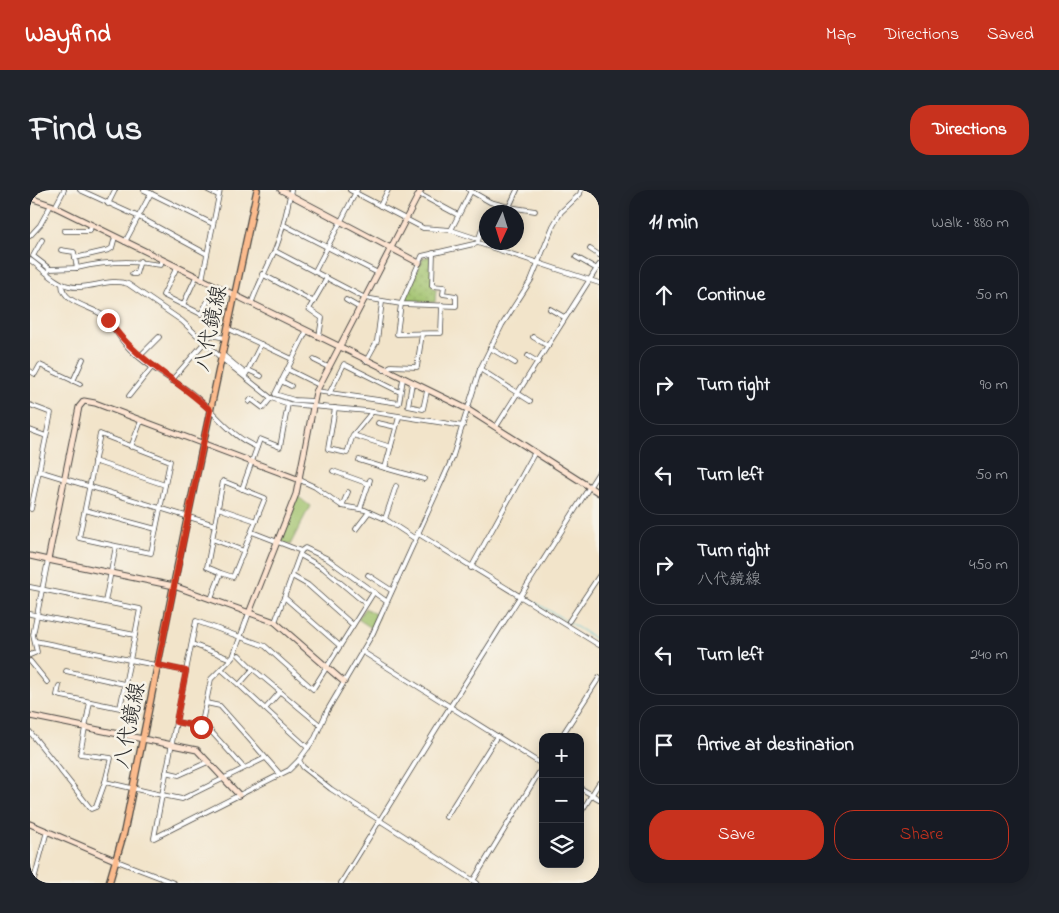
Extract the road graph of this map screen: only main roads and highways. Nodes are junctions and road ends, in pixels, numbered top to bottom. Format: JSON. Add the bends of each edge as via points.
{"nodes":[{"id":1,"x":257,"y":190,"type":"edge"},
{"id":2,"x":109,"y":883,"type":"edge"}],
"edges":[{"from":1,"to":2,"type":"main road","name":"八代鏡線","via":[[133,790]]}]}
